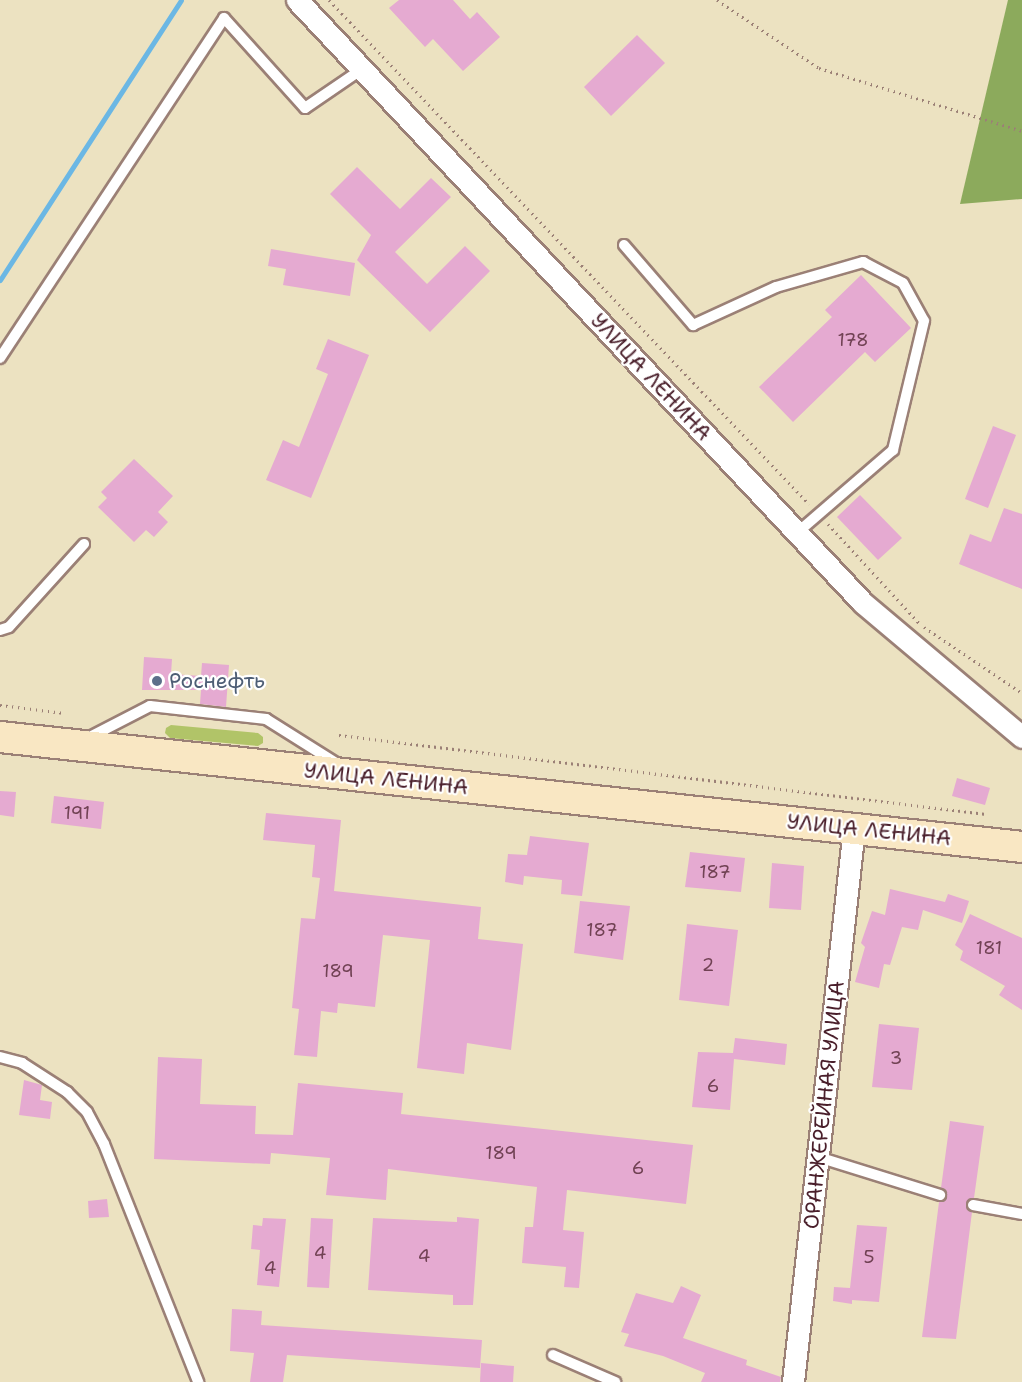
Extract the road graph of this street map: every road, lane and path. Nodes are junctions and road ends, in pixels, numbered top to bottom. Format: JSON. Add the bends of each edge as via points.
{"nodes":[{"id":1,"x":297,"y":0,"type":"edge"},
{"id":2,"x":329,"y":0,"type":"edge"},
{"id":3,"x":717,"y":0,"type":"edge"},
{"id":4,"x":362,"y":69,"type":"junction"},
{"id":5,"x":1022,"y":131,"type":"edge"},
{"id":6,"x":624,"y":245,"type":"dead end"},
{"id":7,"x":0,"y":358,"type":"edge"},
{"id":8,"x":819,"y":514,"type":"junction"},
{"id":9,"x":798,"y":533,"type":"junction"},
{"id":10,"x":84,"y":544,"type":"dead end"},
{"id":11,"x":0,"y":630,"type":"edge"},
{"id":12,"x":1022,"y":693,"type":"edge"},
{"id":13,"x":0,"y":705,"type":"edge"},
{"id":14,"x":65,"y":713,"type":"dead end"},
{"id":15,"x":339,"y":735,"type":"dead end"},
{"id":16,"x":0,"y":737,"type":"edge"},
{"id":17,"x":1022,"y":737,"type":"edge"},
{"id":18,"x":73,"y":745,"type":"junction"},
{"id":19,"x":354,"y":775,"type":"junction"},
{"id":20,"x":986,"y":814,"type":"dead end"},
{"id":21,"x":854,"y":828,"type":"junction"},
{"id":22,"x":1020,"y":842,"type":"edge"},
{"id":23,"x":0,"y":1057,"type":"edge"},
{"id":24,"x":818,"y":1156,"type":"junction"},
{"id":25,"x":940,"y":1195,"type":"dead end"},
{"id":26,"x":973,"y":1205,"type":"dead end"},
{"id":27,"x":1022,"y":1214,"type":"edge"},
{"id":28,"x":553,"y":1355,"type":"dead end"},
{"id":29,"x":198,"y":1382,"type":"edge"},
{"id":30,"x":615,"y":1382,"type":"edge"},
{"id":31,"x":793,"y":1382,"type":"edge"}],
"edges":[{"from":1,"to":4,"type":"street","name":"УЛИЦА ЛЕНИНА"},
{"from":2,"to":8,"type":"path"},
{"from":3,"to":5,"type":"path","via":[[819,68]]},
{"from":4,"to":7,"type":"lane","via":[[305,108],[224,18]]},
{"from":4,"to":9,"type":"street","name":"УЛИЦА ЛЕНИНА"},
{"from":6,"to":8,"type":"lane","via":[[693,326],[776,287],[863,262],[903,283],[924,321],[893,450]]},
{"from":8,"to":9,"type":"lane"},
{"from":8,"to":12,"type":"path","via":[[920,624]]},
{"from":9,"to":17,"type":"street","name":"УЛИЦА ЛЕНИНА","via":[[863,603]]},
{"from":10,"to":11,"type":"lane","via":[[9,627]]},
{"from":13,"to":14,"type":"path"},
{"from":15,"to":20,"type":"path"},
{"from":16,"to":18,"type":"main road","name":"УЛИЦА ЛЕНИНА"},
{"from":18,"to":19,"type":"main road","name":"УЛИЦА ЛЕНИНА"},
{"from":18,"to":19,"type":"lane","via":[[150,706],[267,719]]},
{"from":19,"to":21,"type":"main road","name":"УЛИЦА ЛЕНИНА"},
{"from":21,"to":22,"type":"main road","name":"УЛИЦА ЛЕНИНА"},
{"from":21,"to":24,"type":"street","name":"ОРАНЖЕРЕЙНАЯ УЛИЦА"},
{"from":23,"to":29,"type":"lane","via":[[22,1064],[49,1080],[87,1112],[104,1144]]},
{"from":24,"to":25,"type":"lane"},
{"from":24,"to":31,"type":"street","name":"ОРАНЖЕРЕЙНАЯ УЛИЦА"},
{"from":26,"to":27,"type":"lane"},
{"from":28,"to":30,"type":"lane"}]}
